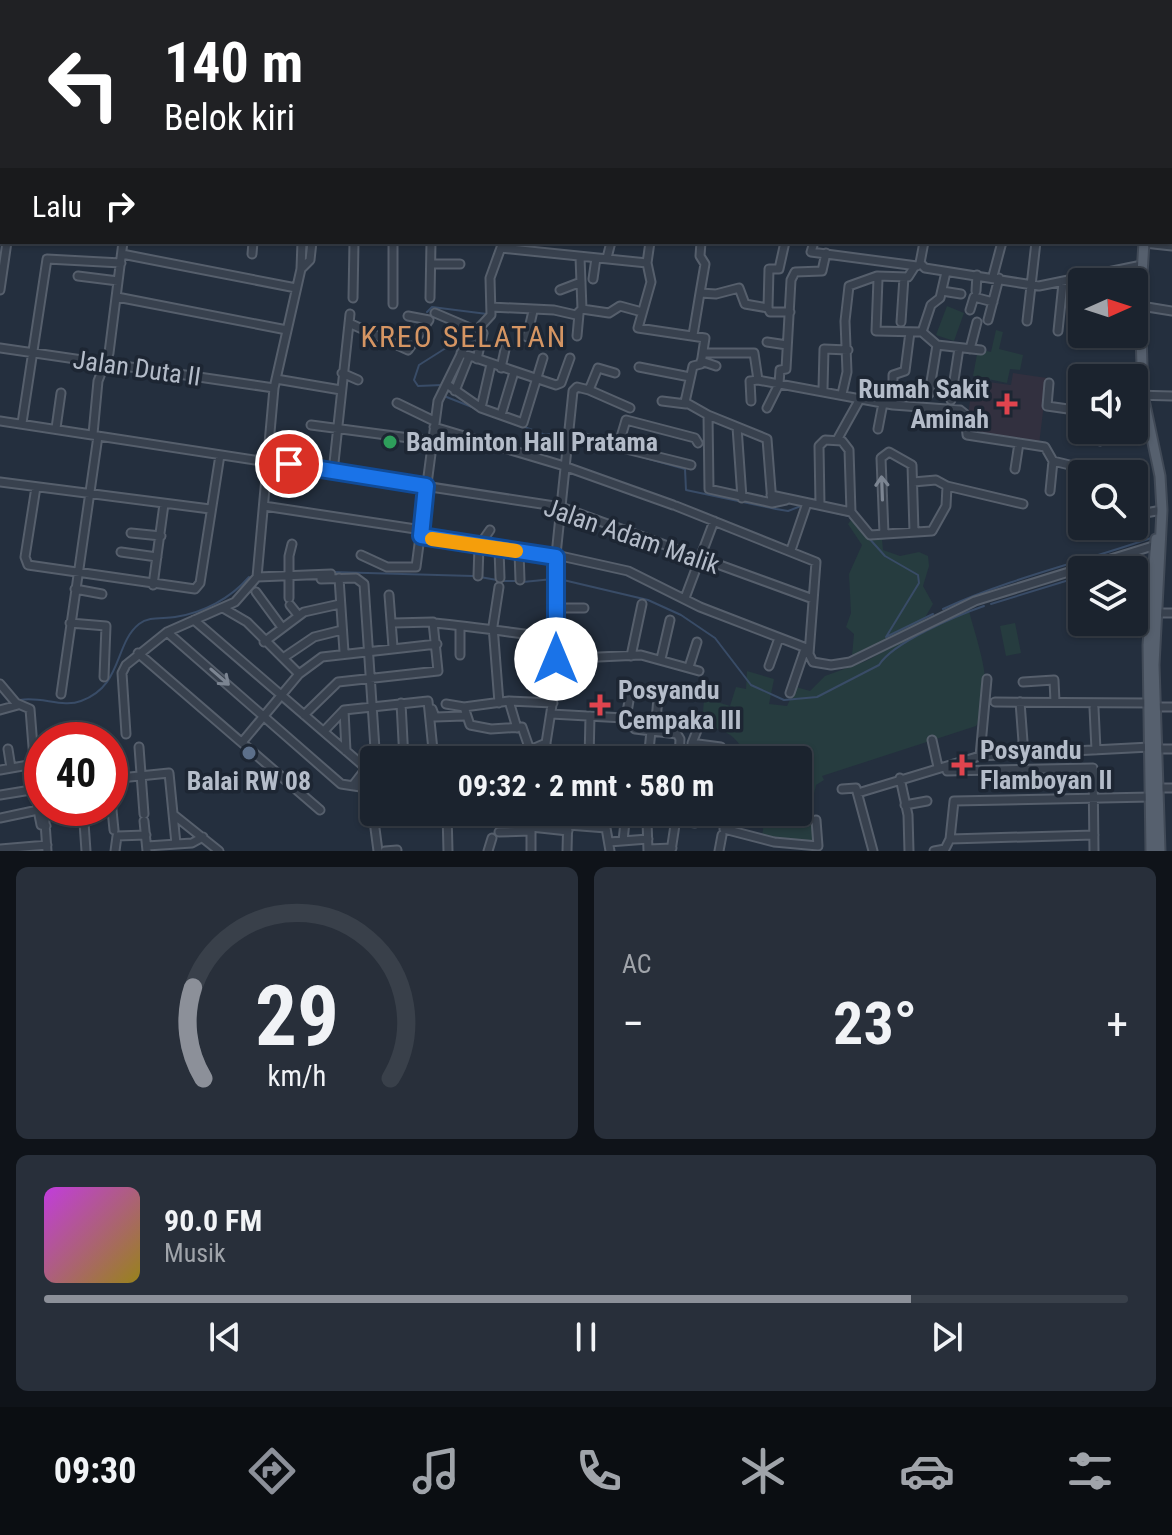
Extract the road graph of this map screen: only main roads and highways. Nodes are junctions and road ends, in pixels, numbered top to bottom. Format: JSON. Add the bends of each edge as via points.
{"nodes":[{"id":1,"x":1138,"y":244,"type":"edge"},
{"id":2,"x":1144,"y":244,"type":"edge"},
{"id":3,"x":1139,"y":265,"type":"junction"},
{"id":4,"x":1139,"y":268,"type":"edge"},
{"id":5,"x":1137,"y":348,"type":"edge"},
{"id":6,"x":1139,"y":348,"type":"edge"},
{"id":7,"x":1139,"y":361,"type":"junction"},
{"id":8,"x":1139,"y":364,"type":"edge"},
{"id":9,"x":1148,"y":426,"type":"edge"},
{"id":10,"x":1148,"y":444,"type":"edge"},
{"id":11,"x":1167,"y":496,"type":"edge"},
{"id":12,"x":1159,"y":510,"type":"junction"},
{"id":13,"x":1161,"y":536,"type":"edge"},
{"id":14,"x":1157,"y":567,"type":"junction"},
{"id":15,"x":1152,"y":705,"type":"junction"},
{"id":16,"x":1154,"y":748,"type":"junction"},
{"id":17,"x":1151,"y":851,"type":"edge"},
{"id":18,"x":1160,"y":851,"type":"edge"}],
"edges":[{"from":1,"to":3,"type":"main road"},
{"from":2,"to":3,"type":"main road"},
{"from":3,"to":4,"type":"main road"},
{"from":5,"to":7,"type":"main road"},
{"from":6,"to":7,"type":"main road"},
{"from":7,"to":8,"type":"main road"},
{"from":9,"to":11,"type":"main road"},
{"from":10,"to":12,"type":"main road"},
{"from":11,"to":12,"type":"main road"},
{"from":12,"to":13,"type":"main road"},
{"from":13,"to":14,"type":"main road"},
{"from":14,"to":15,"type":"main road"},
{"from":14,"to":15,"type":"main road","via":[[1148,645]]},
{"from":15,"to":16,"type":"main road"},
{"from":16,"to":17,"type":"main road"},
{"from":16,"to":18,"type":"main road"}]}
